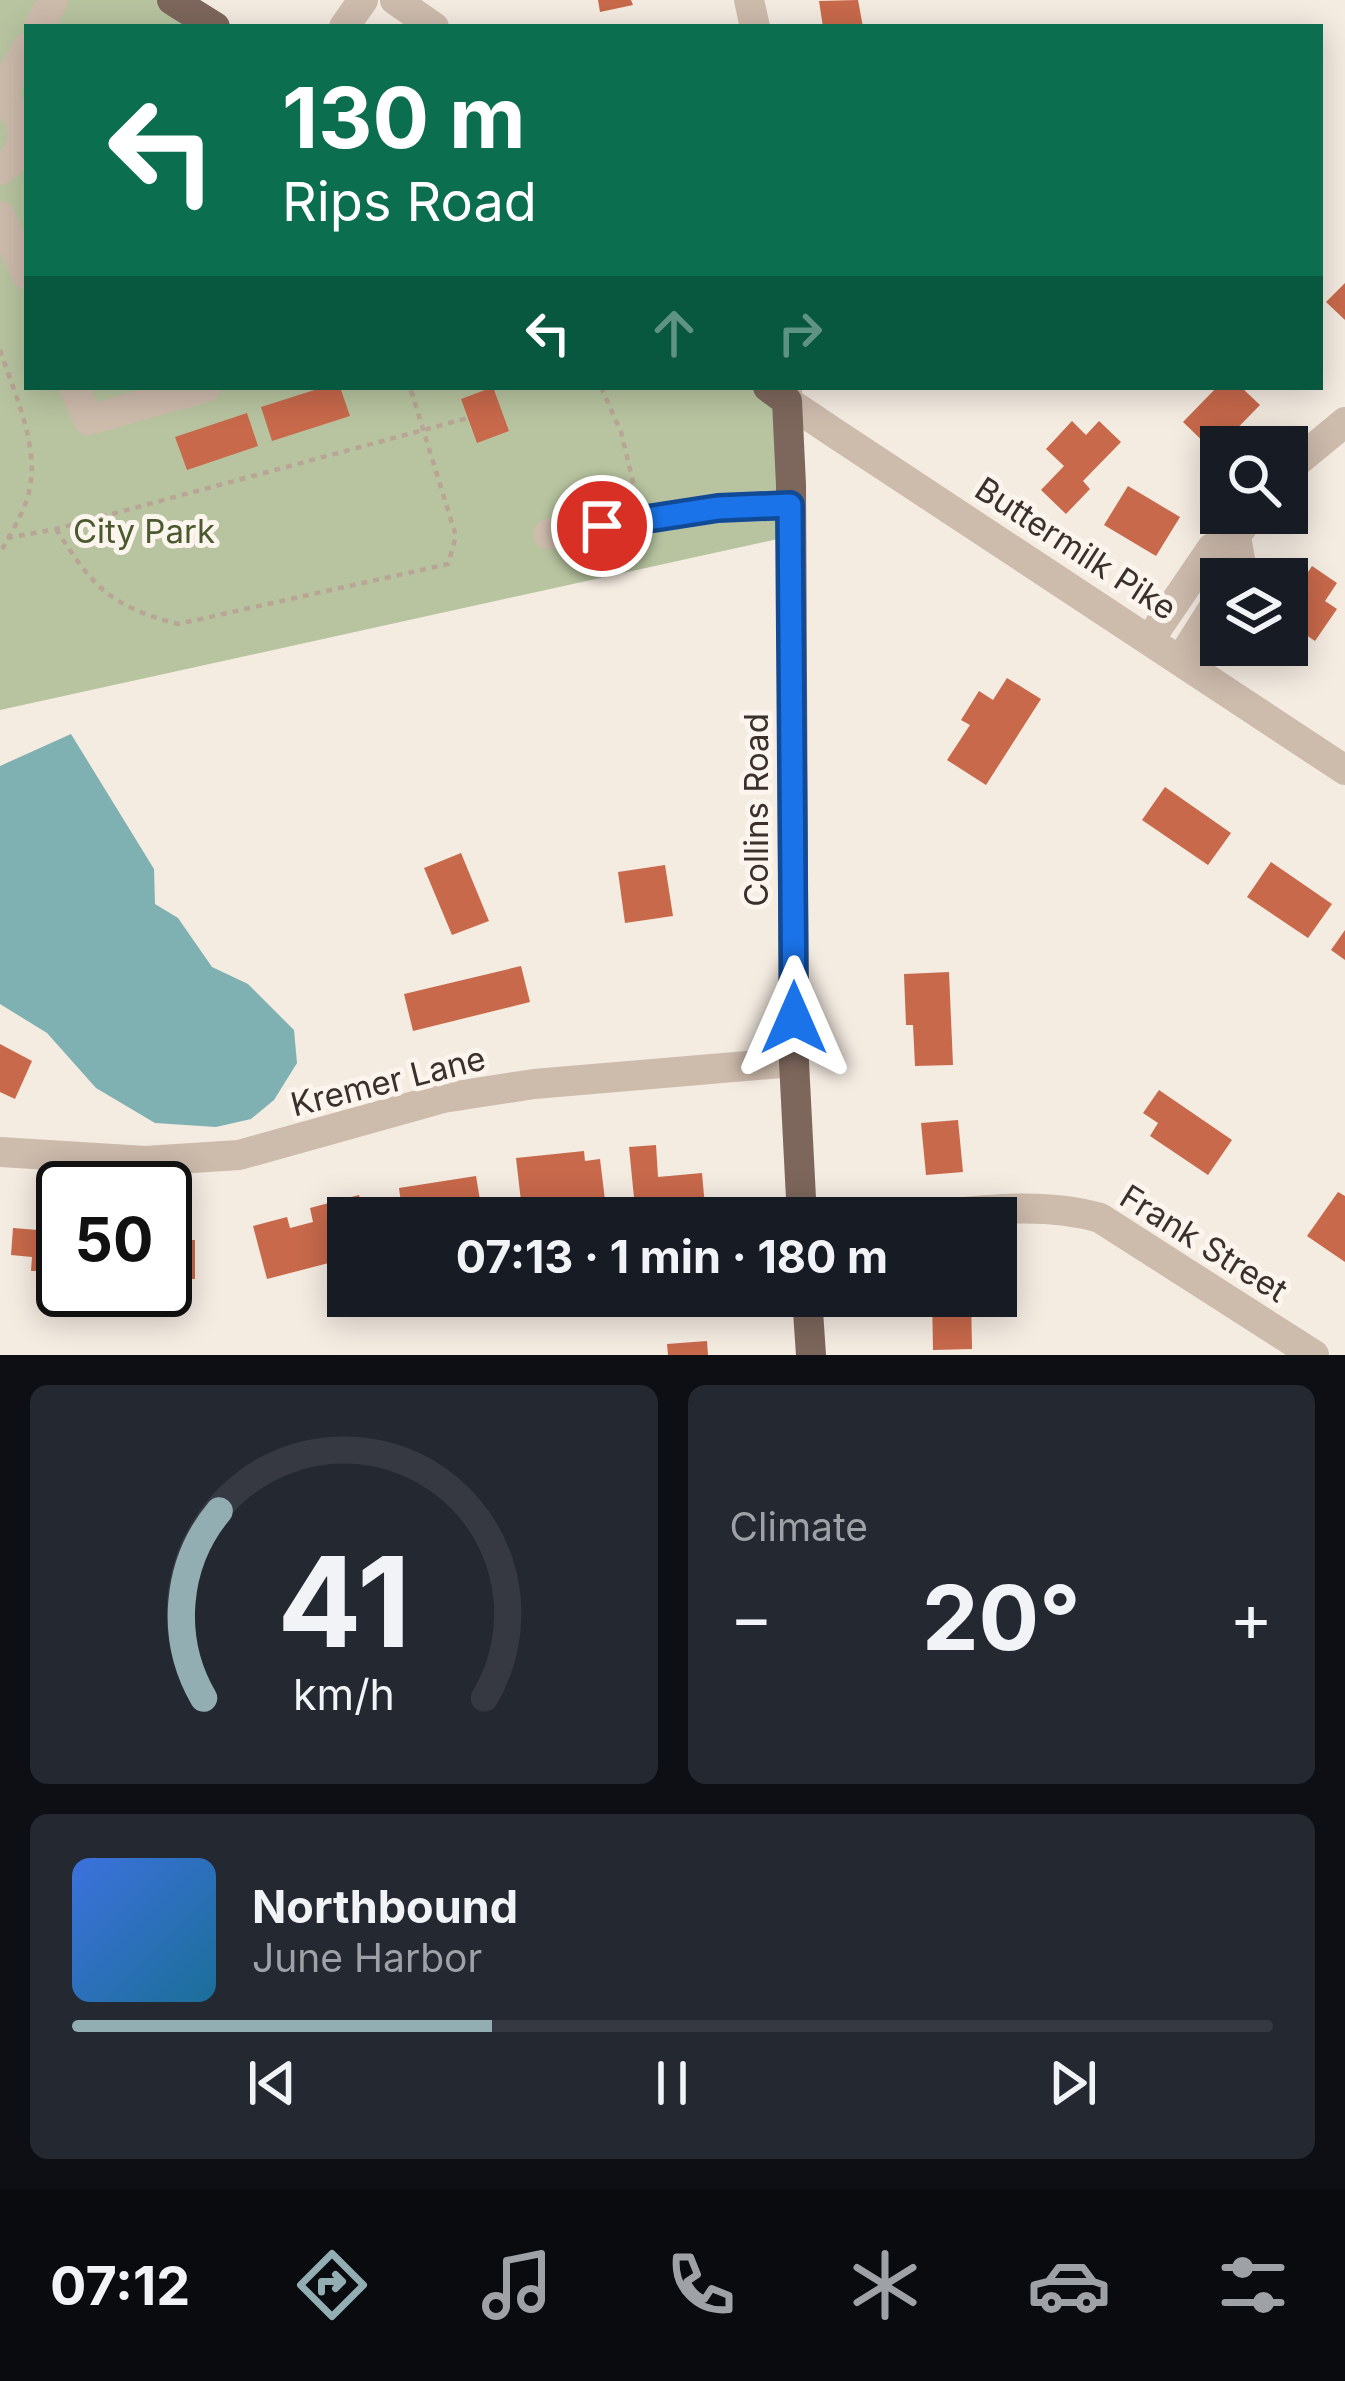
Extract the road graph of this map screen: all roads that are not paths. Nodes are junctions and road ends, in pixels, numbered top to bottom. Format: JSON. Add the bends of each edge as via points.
{"nodes":[{"id":1,"x":172,"y":0,"type":"edge"},
{"id":2,"x":394,"y":0,"type":"edge"},
{"id":3,"x":210,"y":24,"type":"edge"},
{"id":4,"x":430,"y":24,"type":"edge"},
{"id":5,"x":24,"y":54,"type":"edge"},
{"id":6,"x":0,"y":98,"type":"edge"},
{"id":7,"x":0,"y":170,"type":"edge"},
{"id":8,"x":0,"y":216,"type":"edge"},
{"id":9,"x":24,"y":268,"type":"edge"},
{"id":10,"x":75,"y":390,"type":"edge"},
{"id":11,"x":195,"y":390,"type":"edge"},
{"id":12,"x":781,"y":392,"type":"edge"},
{"id":13,"x":1345,"y":422,"type":"edge"},
{"id":14,"x":1308,"y":453,"type":"edge"},
{"id":15,"x":790,"y":505,"type":"junction"},
{"id":16,"x":548,"y":534,"type":"dead end"},
{"id":17,"x":1231,"y":534,"type":"edge"},
{"id":18,"x":1200,"y":629,"type":"edge"},
{"id":19,"x":1150,"y":639,"type":"junction"},
{"id":20,"x":1181,"y":659,"type":"junction"},
{"id":21,"x":1345,"y":770,"type":"edge"},
{"id":22,"x":794,"y":1062,"type":"junction"},
{"id":23,"x":0,"y":1152,"type":"edge"},
{"id":24,"x":801,"y":1197,"type":"edge"},
{"id":25,"x":1017,"y":1210,"type":"edge"},
{"id":26,"x":808,"y":1317,"type":"edge"},
{"id":27,"x":811,"y":1355,"type":"edge"},
{"id":28,"x":1314,"y":1355,"type":"edge"}],
"edges":[{"from":1,"to":3,"type":"main road"},
{"from":2,"to":4,"type":"street"},
{"from":5,"to":6,"type":"street"},
{"from":6,"to":7,"type":"street","via":[[19,115],[23,139]]},
{"from":8,"to":9,"type":"street"},
{"from":10,"to":11,"type":"street","via":[[88,420]]},
{"from":12,"to":15,"type":"main road","name":"Collins Road"},
{"from":12,"to":19,"type":"street","name":"Buttermilk Pike"},
{"from":13,"to":14,"type":"street"},
{"from":15,"to":16,"type":"street"},
{"from":15,"to":22,"type":"main road","name":"Collins Road"},
{"from":17,"to":19,"type":"street","via":[[1212,548]]},
{"from":18,"to":20,"type":"street"},
{"from":19,"to":20,"type":"street","name":"Buttermilk Pike"},
{"from":20,"to":21,"type":"street","name":"Buttermilk Pike"},
{"from":22,"to":23,"type":"street","name":"Kremer Lane","via":[[443,1098],[239,1155],[145,1161]]},
{"from":22,"to":24,"type":"main road","name":"Collins Road"},
{"from":25,"to":28,"type":"street","name":"Frank Street","via":[[1100,1218]]},
{"from":26,"to":27,"type":"main road"}]}
